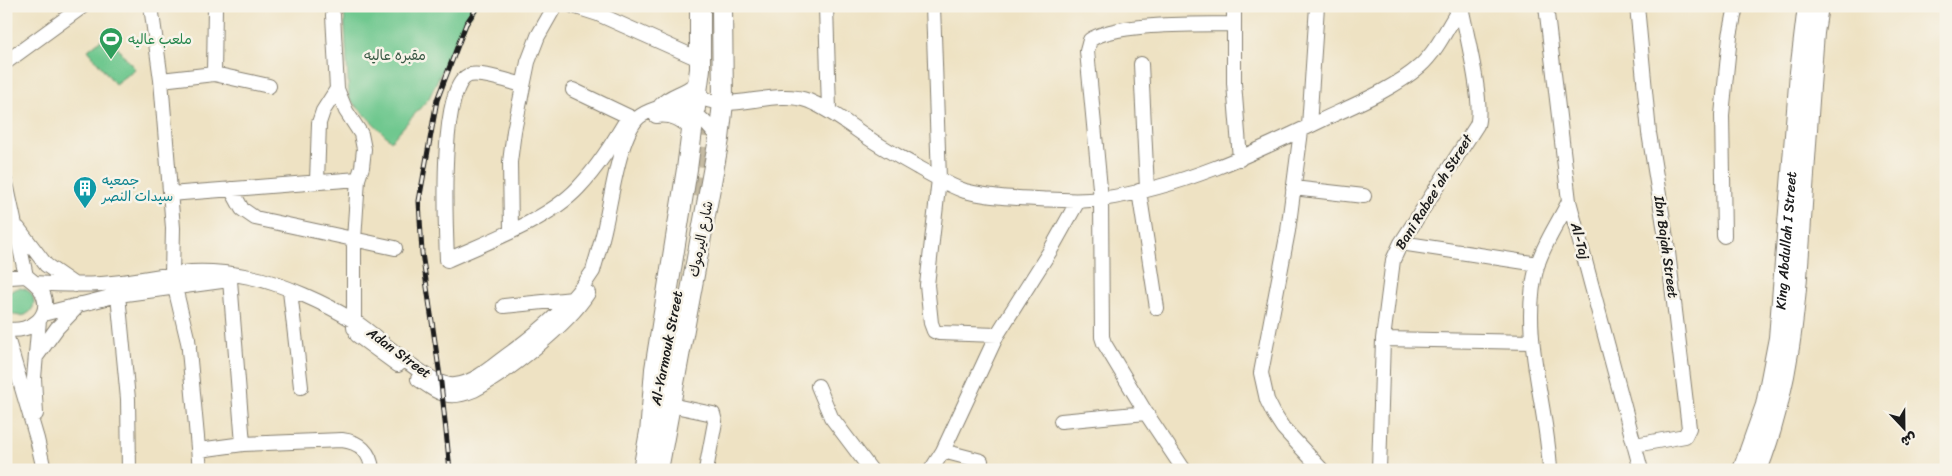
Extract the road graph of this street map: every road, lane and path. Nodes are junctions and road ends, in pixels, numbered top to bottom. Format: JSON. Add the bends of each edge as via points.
{"nodes":[{"id":1,"x":83,"y":6,"type":"edge"},
{"id":2,"x":152,"y":6,"type":"edge"},
{"id":3,"x":215,"y":6,"type":"edge"},
{"id":4,"x":555,"y":6,"type":"edge"},
{"id":5,"x":573,"y":6,"type":"edge"},
{"id":6,"x":700,"y":6,"type":"edge"},
{"id":7,"x":710,"y":6,"type":"edge"},
{"id":8,"x":722,"y":6,"type":"edge"},
{"id":9,"x":826,"y":6,"type":"edge"},
{"id":10,"x":933,"y":6,"type":"edge"},
{"id":11,"x":1234,"y":6,"type":"edge"},
{"id":12,"x":1317,"y":6,"type":"edge"},
{"id":13,"x":1461,"y":6,"type":"edge"},
{"id":14,"x":1546,"y":6,"type":"edge"},
{"id":15,"x":1637,"y":6,"type":"edge"},
{"id":16,"x":1736,"y":6,"type":"edge"},
{"id":17,"x":1807,"y":6,"type":"edge"},
{"id":18,"x":1820,"y":6,"type":"edge"},
{"id":19,"x":597,"y":10,"type":"edge"},
{"id":20,"x":333,"y":15,"type":"dead end"},
{"id":21,"x":1233,"y":24,"type":"junction"},
{"id":22,"x":701,"y":60,"type":"junction"},
{"id":23,"x":8,"y":63,"type":"edge"},
{"id":24,"x":1141,"y":64,"type":"dead end"},
{"id":25,"x":214,"y":74,"type":"junction"},
{"id":26,"x":161,"y":80,"type":"junction"},
{"id":27,"x":523,"y":85,"type":"junction"},
{"id":28,"x":270,"y":86,"type":"dead end"},
{"id":29,"x":337,"y":90,"type":"junction"},
{"id":30,"x":573,"y":90,"type":"dead end"},
{"id":31,"x":702,"y":104,"type":"junction"},
{"id":32,"x":663,"y":107,"type":"joint"},
{"id":33,"x":829,"y":110,"type":"junction"},
{"id":34,"x":635,"y":120,"type":"junction"},
{"id":35,"x":1305,"y":129,"type":"junction"},
{"id":36,"x":719,"y":139,"type":"junction"},
{"id":37,"x":1240,"y":159,"type":"junction"},
{"id":38,"x":687,"y":169,"type":"junction"},
{"id":39,"x":713,"y":176,"type":"junction"},
{"id":40,"x":358,"y":179,"type":"junction"},
{"id":41,"x":939,"y":179,"type":"junction"},
{"id":42,"x":317,"y":181,"type":"junction"},
{"id":43,"x":6,"y":183,"type":"edge"},
{"id":44,"x":1293,"y":188,"type":"junction"},
{"id":45,"x":231,"y":189,"type":"junction"},
{"id":46,"x":1143,"y":190,"type":"junction"},
{"id":47,"x":170,"y":194,"type":"junction"},
{"id":48,"x":694,"y":196,"type":"tunnel mouth"},
{"id":49,"x":1364,"y":196,"type":"dead end"},
{"id":50,"x":1102,"y":199,"type":"junction"},
{"id":51,"x":1078,"y":201,"type":"junction"},
{"id":52,"x":1570,"y":201,"type":"junction"},
{"id":53,"x":16,"y":225,"type":"junction"},
{"id":54,"x":511,"y":231,"type":"junction"},
{"id":55,"x":1724,"y":236,"type":"dead end"},
{"id":56,"x":354,"y":240,"type":"junction"},
{"id":57,"x":1401,"y":243,"type":"junction"},
{"id":58,"x":395,"y":248,"type":"dead end"},
{"id":59,"x":1538,"y":264,"type":"junction"},
{"id":60,"x":6,"y":278,"type":"edge"},
{"id":61,"x":31,"y":279,"type":"junction"},
{"id":62,"x":179,"y":280,"type":"junction"},
{"id":63,"x":230,"y":280,"type":"junction"},
{"id":64,"x":75,"y":285,"type":"junction"},
{"id":65,"x":291,"y":294,"type":"junction"},
{"id":66,"x":118,"y":295,"type":"junction"},
{"id":67,"x":573,"y":299,"type":"junction"},
{"id":68,"x":80,"y":304,"type":"junction"},
{"id":69,"x":504,"y":306,"type":"dead end"},
{"id":70,"x":1157,"y":308,"type":"dead end"},
{"id":71,"x":41,"y":317,"type":"junction"},
{"id":72,"x":354,"y":326,"type":"junction"},
{"id":73,"x":6,"y":329,"type":"edge"},
{"id":74,"x":6,"y":334,"type":"edge"},
{"id":75,"x":997,"y":335,"type":"junction"},
{"id":76,"x":1383,"y":339,"type":"junction"},
{"id":77,"x":1532,"y":342,"type":"junction"},
{"id":78,"x":10,"y":352,"type":"edge"},
{"id":79,"x":36,"y":358,"type":"junction"},
{"id":80,"x":818,"y":386,"type":"dead end"},
{"id":81,"x":301,"y":387,"type":"dead end"},
{"id":82,"x":670,"y":405,"type":"junction"},
{"id":83,"x":1146,"y":413,"type":"junction"},
{"id":84,"x":1061,"y":421,"type":"dead end"},
{"id":85,"x":650,"y":434,"type":"junction"},
{"id":86,"x":38,"y":439,"type":"junction"},
{"id":87,"x":243,"y":444,"type":"junction"},
{"id":88,"x":1635,"y":445,"type":"junction"},
{"id":89,"x":199,"y":450,"type":"junction"},
{"id":90,"x":943,"y":451,"type":"junction"},
{"id":91,"x":982,"y":461,"type":"dead end"},
{"id":92,"x":44,"y":470,"type":"edge"},
{"id":93,"x":129,"y":470,"type":"edge"},
{"id":94,"x":200,"y":470,"type":"edge"},
{"id":95,"x":372,"y":470,"type":"edge"},
{"id":96,"x":643,"y":470,"type":"edge"},
{"id":97,"x":658,"y":470,"type":"edge"},
{"id":98,"x":706,"y":470,"type":"edge"},
{"id":99,"x":871,"y":470,"type":"edge"},
{"id":100,"x":931,"y":470,"type":"edge"},
{"id":101,"x":1184,"y":470,"type":"edge"},
{"id":102,"x":1322,"y":470,"type":"edge"},
{"id":103,"x":1379,"y":470,"type":"edge"},
{"id":104,"x":1550,"y":470,"type":"edge"},
{"id":105,"x":1641,"y":470,"type":"edge"},
{"id":106,"x":1742,"y":470,"type":"edge"},
{"id":107,"x":1758,"y":470,"type":"edge"}],
"edges":[{"from":1,"to":23,"type":"street"},
{"from":2,"to":26,"type":"street"},
{"from":3,"to":25,"type":"street"},
{"from":4,"to":27,"type":"street","via":[[538,36]]},
{"from":5,"to":19,"type":"street"},
{"from":6,"to":22,"type":"highway"},
{"from":7,"to":31,"type":"highway","via":[[712,62]]},
{"from":8,"to":31,"type":"highway","name":"شارع اليرموك"},
{"from":9,"to":33,"type":"street"},
{"from":10,"to":41,"type":"street"},
{"from":11,"to":21,"type":"street"},
{"from":12,"to":35,"type":"street"},
{"from":13,"to":35,"type":"street","via":[[1418,68],[1370,97]]},
{"from":13,"to":57,"type":"street","name":"Bani Rabee'ah Street","via":[[1478,101],[1477,125]]},
{"from":14,"to":52,"type":"street","name":"Al-Taj"},
{"from":15,"to":88,"type":"street","name":"Ibn Bajah Street","via":[[1649,133],[1667,244],[1689,428],[1685,436]]},
{"from":16,"to":55,"type":"street","via":[[1722,115]]},
{"from":17,"to":106,"type":"main road","name":"King Abdullah I Street","via":[[1778,338],[1765,405]]},
{"from":18,"to":107,"type":"main road","name":"King Abdullah I Street","via":[[1815,34],[1791,347],[1780,403]]},
{"from":19,"to":22,"type":"street"},
{"from":20,"to":29,"type":"street"},
{"from":21,"to":37,"type":"street"},
{"from":21,"to":50,"type":"street","via":[[1128,28],[1103,33],[1090,40],[1087,51]]},
{"from":22,"to":31,"type":"highway"},
{"from":24,"to":46,"type":"street"},
{"from":25,"to":26,"type":"street"},
{"from":25,"to":28,"type":"street"},
{"from":26,"to":47,"type":"street"},
{"from":27,"to":54,"type":"street","via":[[511,144]]},
{"from":27,"to":54,"type":"street","via":[[470,75],[457,88],[450,111],[445,173],[447,260]]},
{"from":29,"to":40,"type":"street","via":[[361,134],[364,158]]},
{"from":29,"to":42,"type":"street","via":[[319,122]]},
{"from":30,"to":34,"type":"street"},
{"from":31,"to":32,"type":"highway","via":[[692,92]]},
{"from":31,"to":33,"type":"street","via":[[793,96]]},
{"from":31,"to":34,"type":"street","via":[[684,122],[672,116]]},
{"from":31,"to":36,"type":"highway","name":"شارع اليرموك"},
{"from":31,"to":36,"type":"street"},
{"from":31,"to":38,"type":"highway"},
{"from":32,"to":34,"type":"street"},
{"from":33,"to":41,"type":"street","via":[[868,138]]},
{"from":34,"to":54,"type":"street","via":[[578,189],[555,207]]},
{"from":34,"to":67,"type":"street","name":"Adan Street","via":[[625,143],[593,271]]},
{"from":34,"to":72,"type":"street","name":"Adan Street","via":[[604,250],[592,286],[569,318],[510,365],[474,390],[448,396],[436,392],[379,352]]},
{"from":35,"to":37,"type":"street"},
{"from":35,"to":44,"type":"street"},
{"from":36,"to":39,"type":"highway","name":"شارع اليرموك"},
{"from":37,"to":46,"type":"street"},
{"from":38,"to":39,"type":"highway","via":[[699,168]]},
{"from":38,"to":85,"type":"highway","via":[[655,369]]},
{"from":39,"to":82,"type":"highway","name":"شارع اليرموك"},
{"from":40,"to":42,"type":"street"},
{"from":40,"to":56,"type":"street"},
{"from":41,"to":51,"type":"street","via":[[961,190],[992,196]]},
{"from":41,"to":75,"type":"street","via":[[927,285],[932,328],[939,333]]},
{"from":42,"to":45,"type":"street"},
{"from":43,"to":53,"type":"street"},
{"from":44,"to":49,"type":"street"},
{"from":44,"to":102,"type":"street","via":[[1261,373],[1274,414]]},
{"from":45,"to":47,"type":"street"},
{"from":45,"to":56,"type":"street","via":[[242,209],[255,218]]},
{"from":46,"to":50,"type":"street"},
{"from":46,"to":70,"type":"street"},
{"from":47,"to":62,"type":"street"},
{"from":48,"to":85,"type":"highway","name":"Al-Yarmouk Street","via":[[671,336]]},
{"from":50,"to":51,"type":"street"},
{"from":50,"to":83,"type":"street","via":[[1102,337]]},
{"from":51,"to":75,"type":"street"},
{"from":52,"to":59,"type":"street"},
{"from":52,"to":88,"type":"street","name":"Al-Taj"},
{"from":53,"to":61,"type":"street"},
{"from":53,"to":64,"type":"street","via":[[46,265]]},
{"from":56,"to":58,"type":"street"},
{"from":56,"to":72,"type":"street"},
{"from":57,"to":59,"type":"street"},
{"from":57,"to":76,"type":"street","name":"Bani Rabee'ah Street","via":[[1393,260]]},
{"from":59,"to":77,"type":"street","via":[[1530,315]]},
{"from":60,"to":61,"type":"street","name":"Adan Street"},
{"from":61,"to":64,"type":"street","name":"Adan Street"},
{"from":61,"to":71,"type":"street","via":[[41,290],[44,302]]},
{"from":62,"to":63,"type":"street","name":"Adan Street"},
{"from":62,"to":64,"type":"street","name":"Adan Street"},
{"from":62,"to":65,"type":"street","name":"Adan Street","via":[[240,275],[258,279]]},
{"from":62,"to":66,"type":"street","name":"Adan Street"},
{"from":62,"to":89,"type":"street"},
{"from":63,"to":65,"type":"street","name":"Adan Street"},
{"from":63,"to":87,"type":"street"},
{"from":65,"to":72,"type":"street","name":"Adan Street"},
{"from":65,"to":81,"type":"street"},
{"from":66,"to":68,"type":"street","name":"Adan Street"},
{"from":66,"to":93,"type":"street","via":[[128,399]]},
{"from":67,"to":69,"type":"street"},
{"from":67,"to":72,"type":"street","name":"Adan Street","via":[[518,348],[482,374],[450,386],[434,379]]},
{"from":68,"to":71,"type":"street","name":"Adan Street"},
{"from":68,"to":79,"type":"street","via":[[57,328]]},
{"from":71,"to":73,"type":"street","name":"Adan Street","via":[[29,328]]},
{"from":71,"to":79,"type":"street"},
{"from":74,"to":78,"type":"street"},
{"from":75,"to":90,"type":"street"},
{"from":76,"to":77,"type":"street"},
{"from":76,"to":103,"type":"street","name":"Bani Rabee'ah Street"},
{"from":77,"to":104,"type":"street"},
{"from":78,"to":86,"type":"street"},
{"from":79,"to":86,"type":"street"},
{"from":80,"to":99,"type":"street","via":[[832,417]]},
{"from":82,"to":97,"type":"highway","name":"شارع اليرموك"},
{"from":82,"to":98,"type":"street","via":[[713,414],[715,422]]},
{"from":83,"to":84,"type":"street"},
{"from":83,"to":101,"type":"street"},
{"from":85,"to":96,"type":"highway","name":"Al-Yarmouk Street"},
{"from":86,"to":92,"type":"street"},
{"from":87,"to":89,"type":"street"},
{"from":87,"to":95,"type":"street","via":[[352,441],[368,454]]},
{"from":88,"to":105,"type":"street","name":"Al-Taj"},
{"from":89,"to":94,"type":"street"},
{"from":90,"to":91,"type":"street"},
{"from":90,"to":100,"type":"street"}]}
